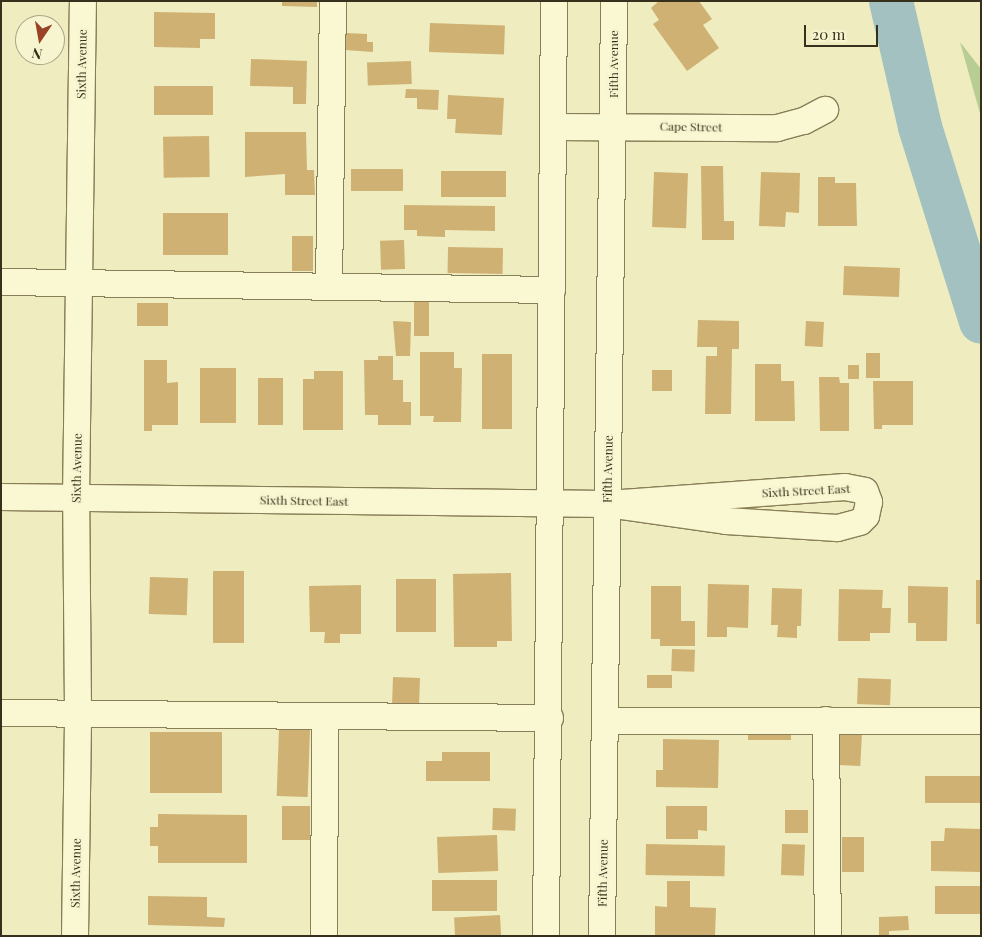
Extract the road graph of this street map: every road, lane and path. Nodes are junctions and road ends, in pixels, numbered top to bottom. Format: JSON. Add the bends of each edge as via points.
{"nodes":[{"id":1,"x":83,"y":1,"type":"edge"},
{"id":2,"x":333,"y":1,"type":"edge"},
{"id":3,"x":554,"y":1,"type":"edge"},
{"id":4,"x":614,"y":1,"type":"edge"},
{"id":5,"x":825,"y":110,"type":"dead end"},
{"id":6,"x":614,"y":126,"type":"junction"},
{"id":7,"x":553,"y":127,"type":"junction"},
{"id":8,"x":80,"y":281,"type":"junction"},
{"id":9,"x":1,"y":282,"type":"edge"},
{"id":10,"x":330,"y":286,"type":"junction"},
{"id":11,"x":552,"y":290,"type":"junction"},
{"id":12,"x":1,"y":497,"type":"edge"},
{"id":13,"x":76,"y":498,"type":"junction"},
{"id":14,"x":551,"y":504,"type":"junction"},
{"id":15,"x":608,"y":504,"type":"junction"},
{"id":16,"x":78,"y":711,"type":"junction"},
{"id":17,"x":1,"y":712,"type":"edge"},
{"id":18,"x":326,"y":717,"type":"junction"},
{"id":19,"x":550,"y":718,"type":"junction"},
{"id":20,"x":606,"y":720,"type":"junction"},
{"id":21,"x":826,"y":720,"type":"junction"},
{"id":22,"x":981,"y":721,"type":"edge"},
{"id":23,"x":75,"y":936,"type":"edge"},
{"id":24,"x":324,"y":936,"type":"edge"},
{"id":25,"x":546,"y":936,"type":"edge"},
{"id":26,"x":602,"y":936,"type":"edge"},
{"id":27,"x":828,"y":936,"type":"edge"}],
"edges":[{"from":1,"to":8,"type":"street","name":"Sixth Avenue"},
{"from":2,"to":10,"type":"street"},
{"from":3,"to":7,"type":"street"},
{"from":4,"to":6,"type":"street","name":"Fifth Avenue"},
{"from":5,"to":6,"type":"street","name":"Cape Street","via":[[804,121],[777,128]]},
{"from":6,"to":7,"type":"street","name":"Cape Street"},
{"from":6,"to":15,"type":"street","name":"Fifth Avenue"},
{"from":7,"to":11,"type":"street"},
{"from":8,"to":9,"type":"street"},
{"from":8,"to":10,"type":"street"},
{"from":8,"to":13,"type":"street","name":"Sixth Avenue"},
{"from":10,"to":11,"type":"street"},
{"from":11,"to":14,"type":"street"},
{"from":12,"to":13,"type":"street","name":"Sixth Street East"},
{"from":13,"to":14,"type":"street","name":"Sixth Street East"},
{"from":13,"to":16,"type":"street","name":"Sixth Avenue"},
{"from":14,"to":15,"type":"street","name":"Sixth Street East"},
{"from":14,"to":19,"type":"street"},
{"from":15,"to":15,"type":"street","name":"Sixth Street East","via":[[845,487],[861,489],[869,502],[866,516],[860,522],[837,528],[726,521]]},
{"from":15,"to":20,"type":"street","name":"Fifth Avenue"},
{"from":16,"to":17,"type":"street"},
{"from":16,"to":18,"type":"street"},
{"from":16,"to":23,"type":"street","name":"Sixth Avenue"},
{"from":18,"to":19,"type":"street"},
{"from":18,"to":24,"type":"street"},
{"from":19,"to":25,"type":"street"},
{"from":20,"to":21,"type":"street"},
{"from":20,"to":26,"type":"street","name":"Fifth Avenue"},
{"from":21,"to":22,"type":"street"},
{"from":21,"to":27,"type":"street"}]}
